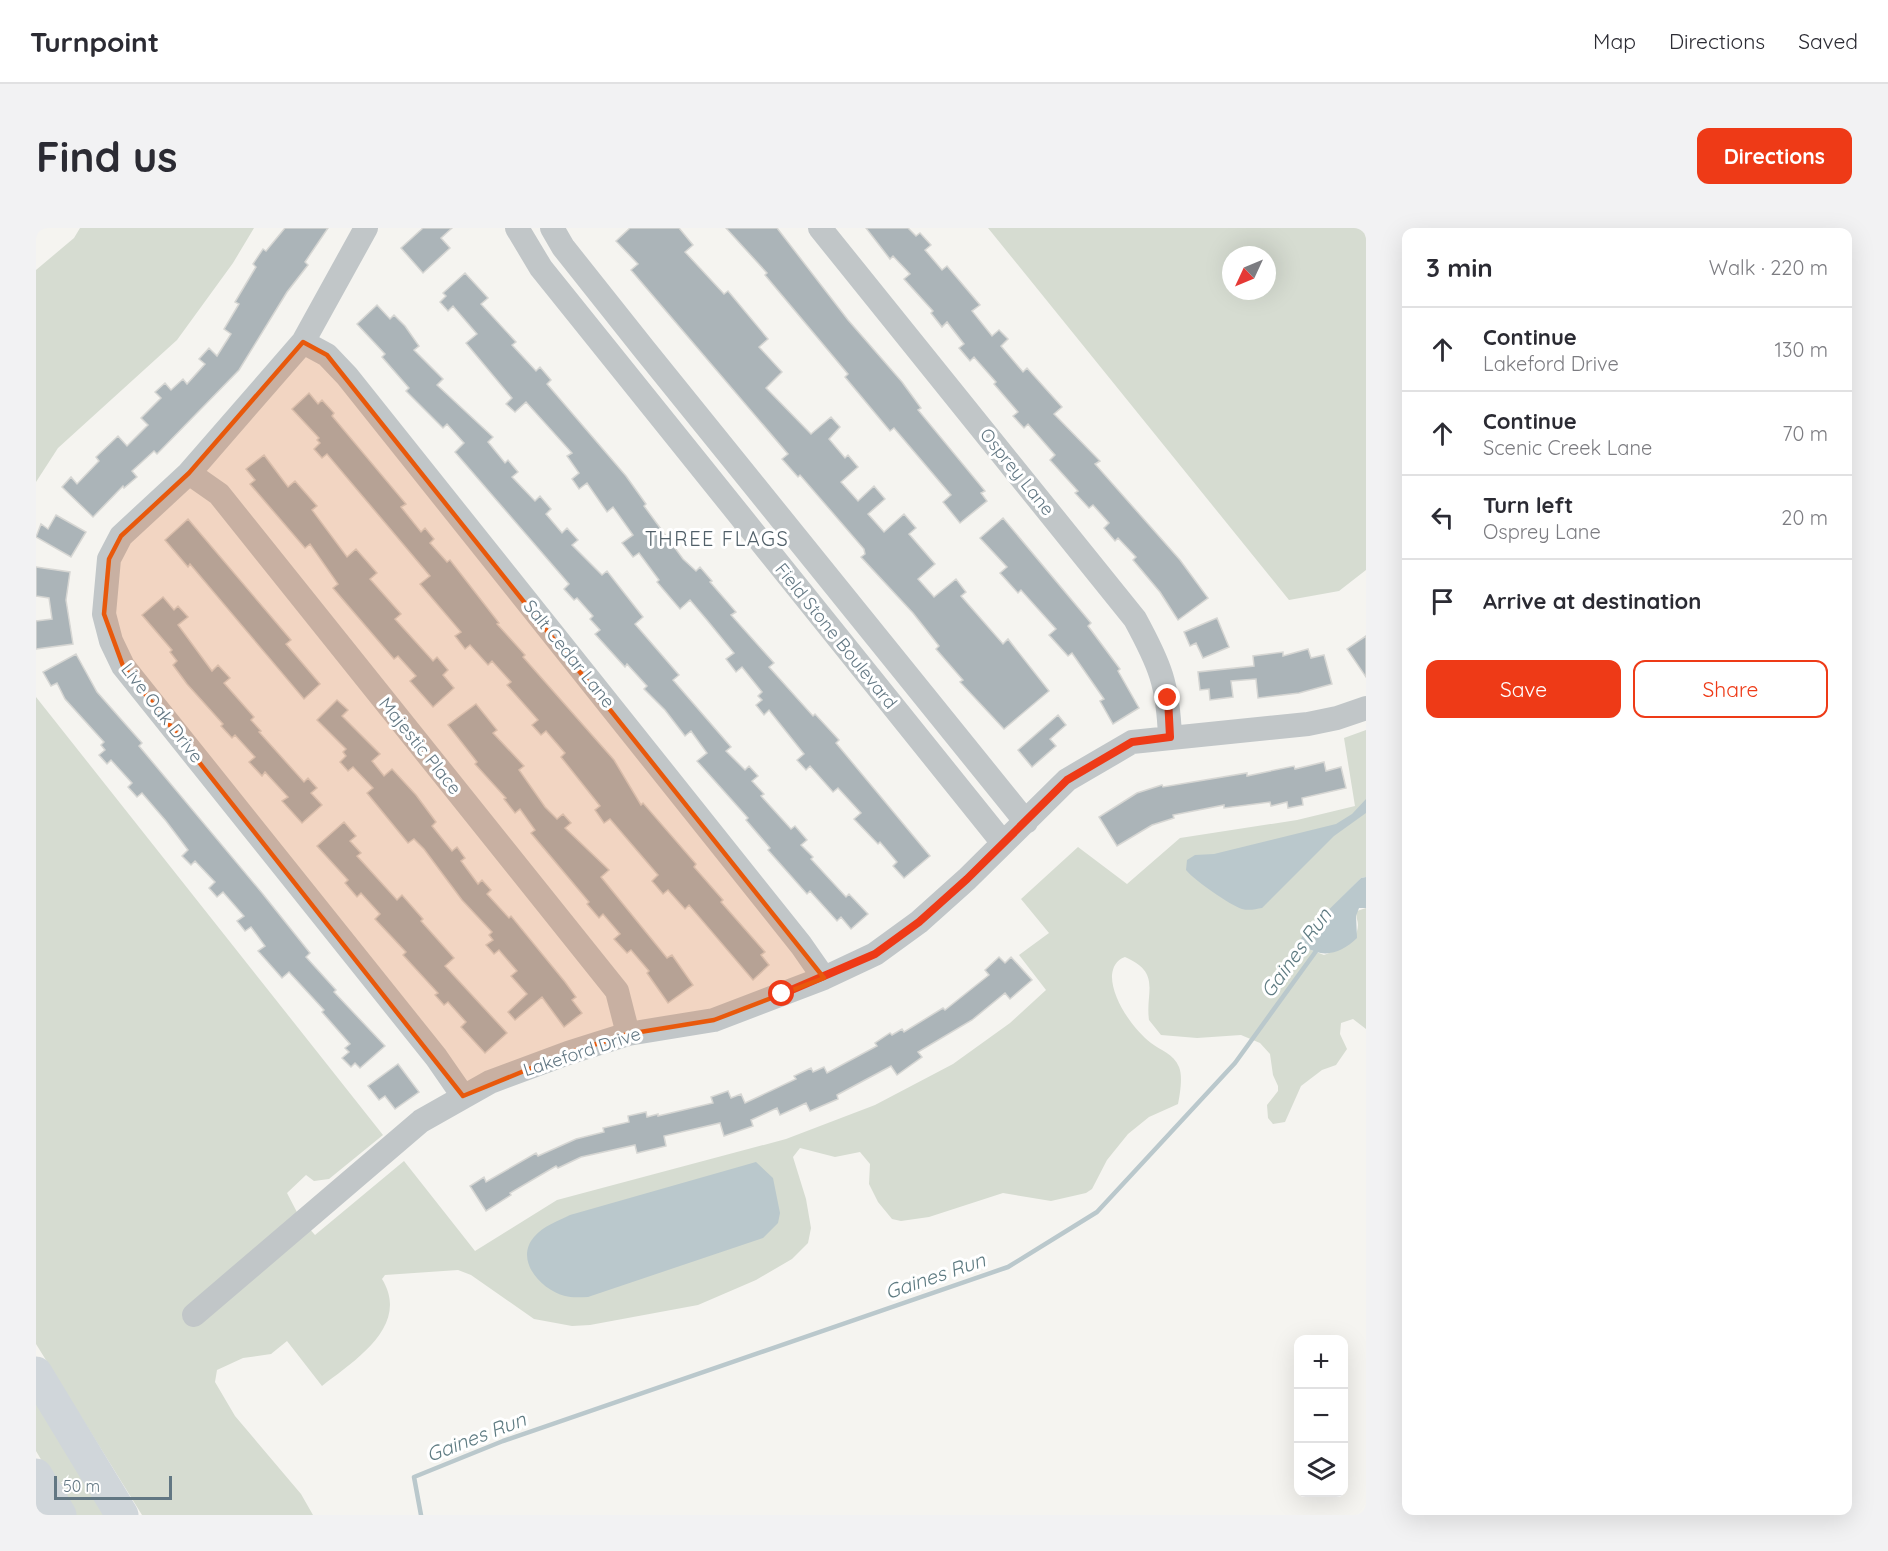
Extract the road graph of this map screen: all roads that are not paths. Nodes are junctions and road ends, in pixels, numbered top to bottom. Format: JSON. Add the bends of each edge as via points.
{"nodes":[{"id":1,"x":366,"y":228,"type":"edge"},
{"id":2,"x":517,"y":228,"type":"edge"},
{"id":3,"x":552,"y":228,"type":"edge"},
{"id":4,"x":820,"y":228,"type":"edge"},
{"id":5,"x":303,"y":342,"type":"junction"},
{"id":6,"x":189,"y":473,"type":"junction"},
{"id":7,"x":1366,"y":708,"type":"edge"},
{"id":8,"x":1170,"y":737,"type":"junction"},
{"id":9,"x":1026,"y":822,"type":"junction"},
{"id":10,"x":1003,"y":843,"type":"junction"},
{"id":11,"x":824,"y":978,"type":"junction"},
{"id":12,"x":628,"y":1034,"type":"junction"},
{"id":13,"x":462,"y":1096,"type":"junction"},
{"id":14,"x":194,"y":1316,"type":"dead end"},
{"id":15,"x":36,"y":1373,"type":"edge"},
{"id":16,"x":36,"y":1476,"type":"edge"},
{"id":17,"x":60,"y":1515,"type":"edge"},
{"id":18,"x":122,"y":1515,"type":"edge"}],
"edges":[{"from":1,"to":5,"type":"street","name":"Live Oak Drive"},
{"from":2,"to":10,"type":"street","name":"Field Stone Boulevard","via":[[541,268]]},
{"from":3,"to":9,"type":"street","name":"Field Stone Boulevard","via":[[563,247]]},
{"from":4,"to":8,"type":"street","name":"Osprey Lane","via":[[1135,619],[1157,660],[1168,698]]},
{"from":5,"to":6,"type":"street","name":"Live Oak Drive"},
{"from":5,"to":11,"type":"street","name":"Salt Cedar Lane","via":[[327,355],[348,376],[794,935]]},
{"from":6,"to":12,"type":"street","name":"Majestic Place","via":[[219,494],[617,991]]},
{"from":6,"to":13,"type":"street","name":"Live Oak Drive","via":[[121,536],[110,560],[104,614],[111,641],[123,666],[436,1057]]},
{"from":7,"to":8,"type":"street","name":"Lakeford Drive","via":[[1308,724]]},
{"from":8,"to":9,"type":"street","name":"Lakeford Drive","via":[[1132,742],[1102,759],[1067,780]]},
{"from":9,"to":10,"type":"street","name":"Lakeford Drive"},
{"from":10,"to":11,"type":"street","name":"Lakeford Drive","via":[[919,922],[875,954]]},
{"from":11,"to":12,"type":"street","name":"Lakeford Drive","via":[[714,1020]]},
{"from":12,"to":13,"type":"street","name":"Lakeford Drive","via":[[490,1082]]},
{"from":13,"to":14,"type":"street","name":"Lakeford Drive","via":[[406,1133]]},
{"from":15,"to":18,"type":"highway"},
{"from":16,"to":17,"type":"highway"}]}
